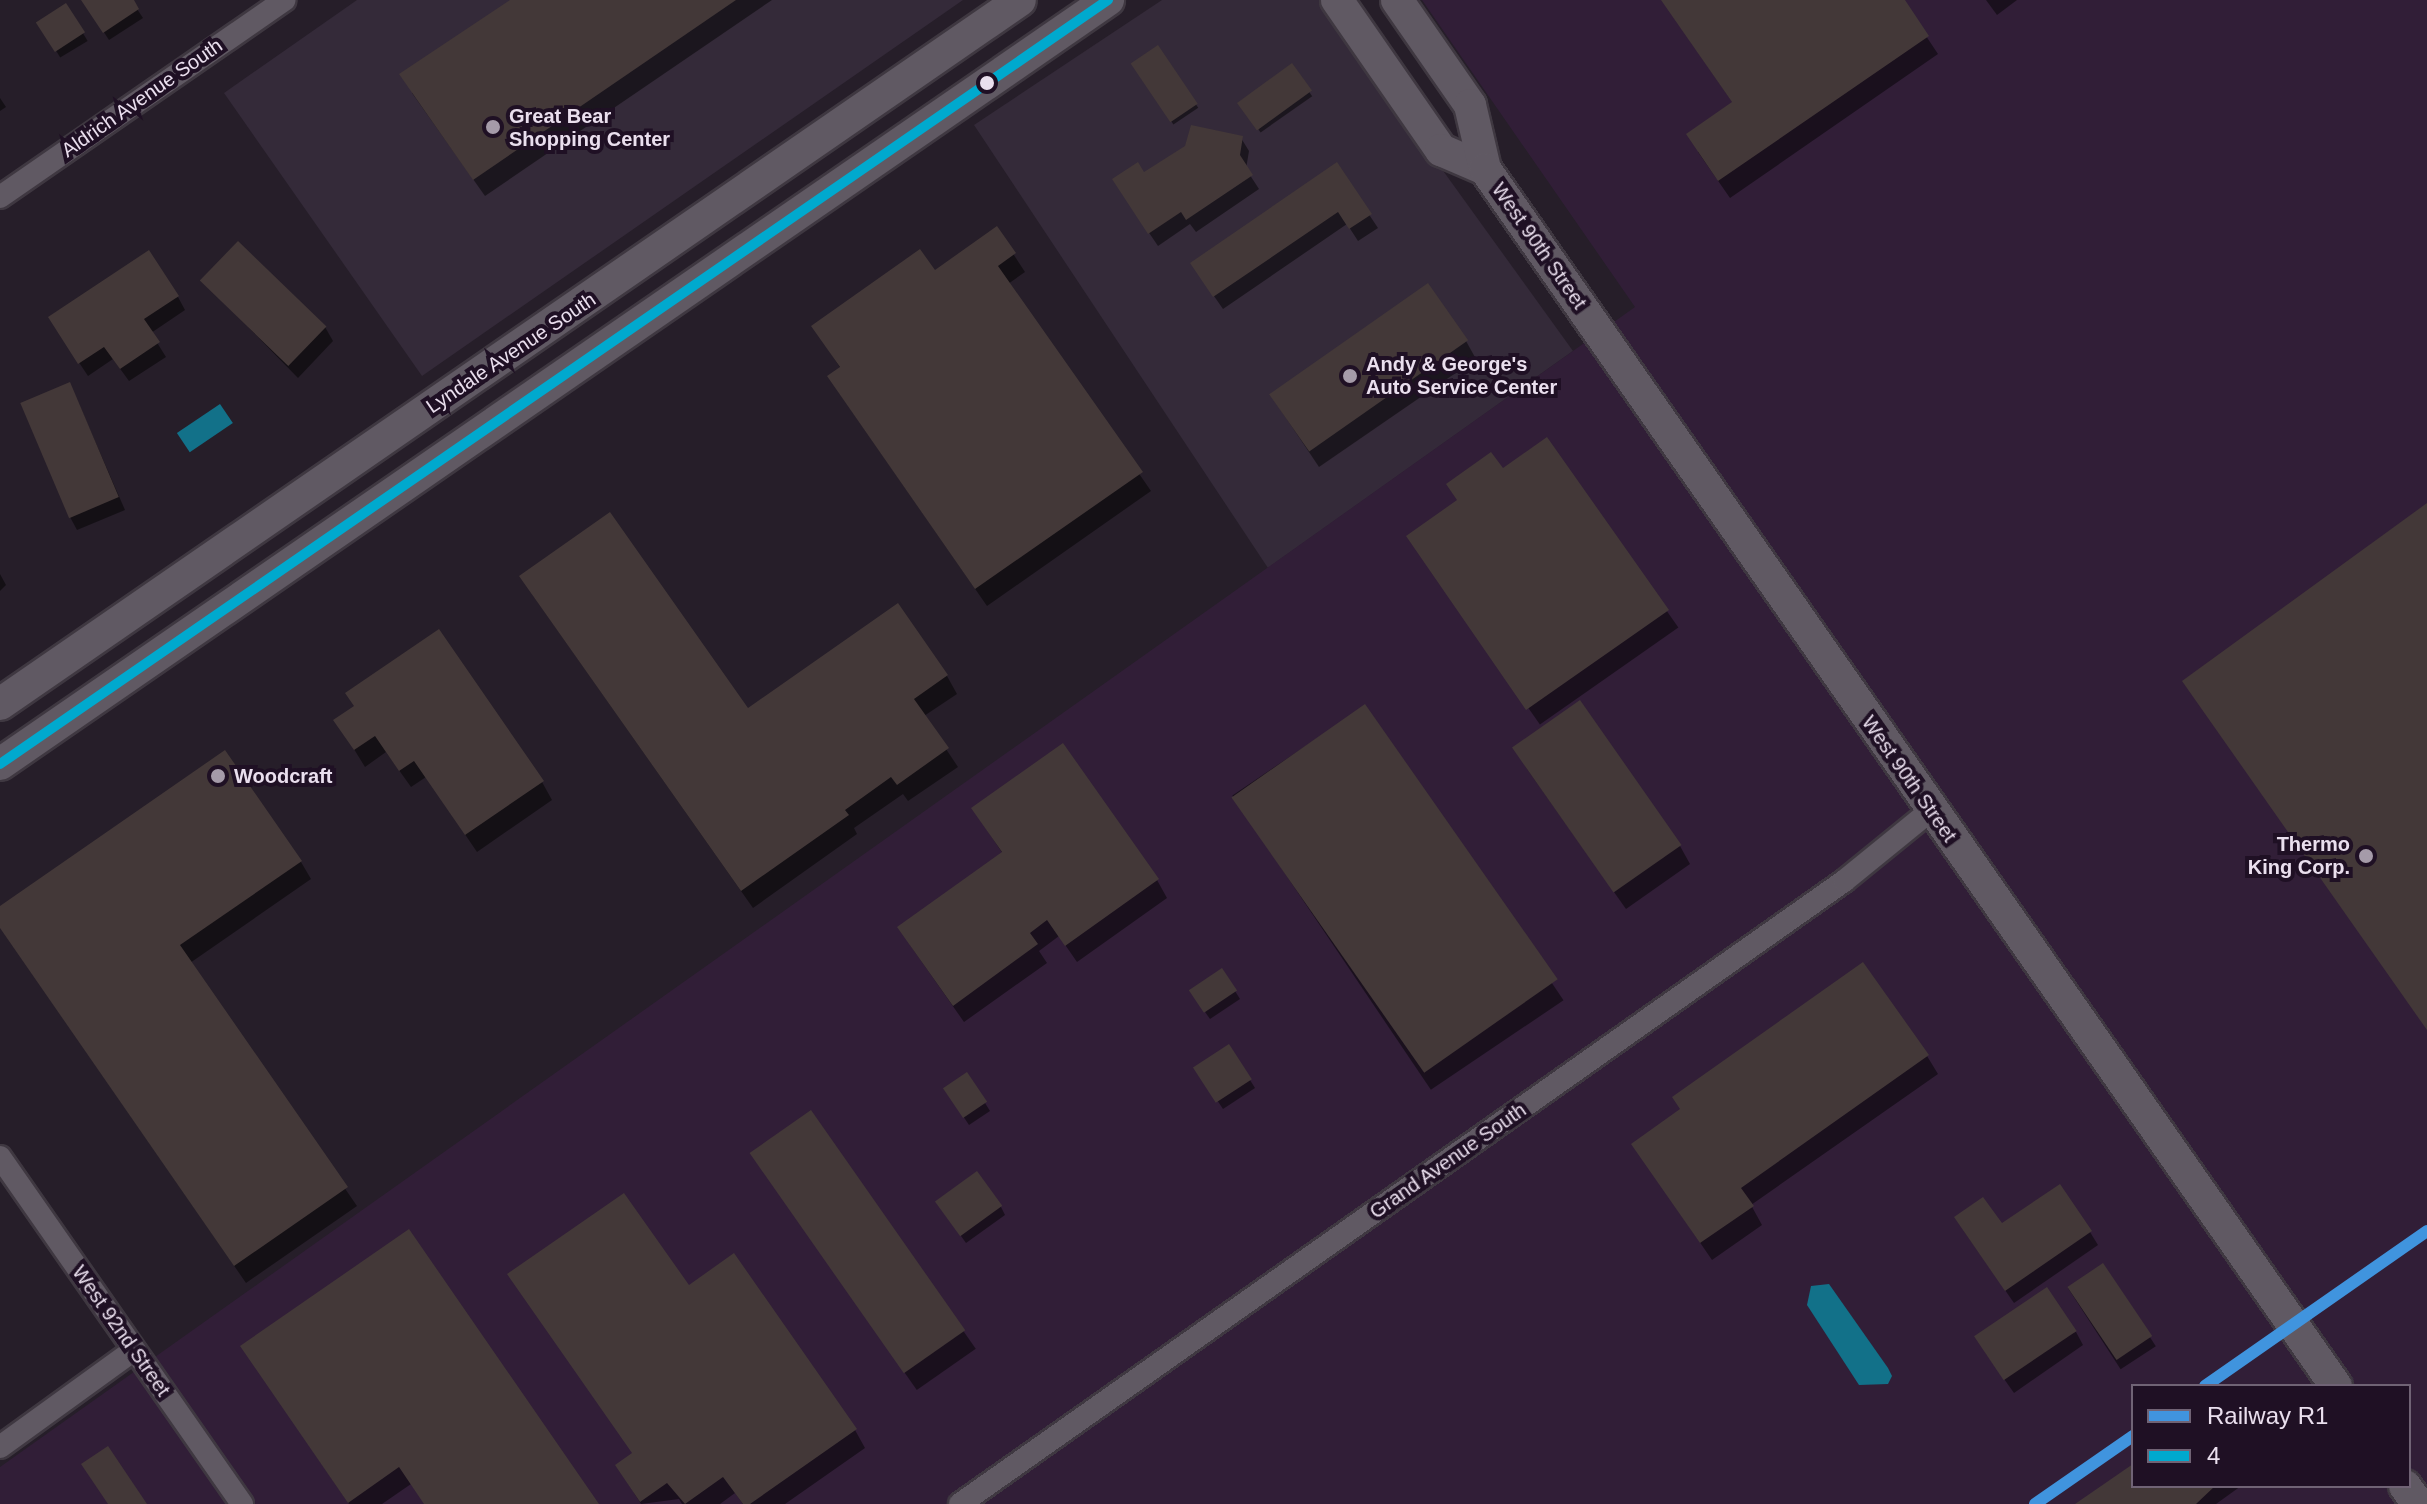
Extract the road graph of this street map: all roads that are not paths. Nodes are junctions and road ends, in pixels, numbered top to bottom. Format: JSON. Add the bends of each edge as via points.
{"nodes":[{"id":1,"x":284,"y":0,"type":"edge"},
{"id":2,"x":1020,"y":0,"type":"edge"},
{"id":3,"x":1108,"y":0,"type":"edge"},
{"id":4,"x":1337,"y":0,"type":"edge"},
{"id":5,"x":1397,"y":0,"type":"edge"},
{"id":6,"x":1485,"y":169,"type":"junction"},
{"id":7,"x":0,"y":197,"type":"edge"},
{"id":8,"x":0,"y":704,"type":"edge"},
{"id":9,"x":0,"y":764,"type":"edge"},
{"id":10,"x":1930,"y":811,"type":"junction"},
{"id":11,"x":0,"y":1157,"type":"edge"},
{"id":12,"x":134,"y":1350,"type":"junction"},
{"id":13,"x":2335,"y":1384,"type":"edge"},
{"id":14,"x":0,"y":1447,"type":"edge"},
{"id":15,"x":242,"y":1504,"type":"edge"},
{"id":16,"x":960,"y":1504,"type":"edge"}],
"edges":[{"from":1,"to":7,"type":"street","name":"Aldrich Avenue South"},
{"from":2,"to":8,"type":"main road","name":"Lyndale Avenue South"},
{"from":3,"to":9,"type":"main road"},
{"from":4,"to":6,"type":"main road","name":"West 90th Street","via":[[1441,150]]},
{"from":5,"to":6,"type":"main road","name":"West 90th Street","via":[[1470,105]]},
{"from":6,"to":10,"type":"main road","name":"West 90th Street"},
{"from":10,"to":13,"type":"main road","name":"West 90th Street"},
{"from":10,"to":16,"type":"street","name":"Grand Avenue South","via":[[1844,881]]},
{"from":11,"to":12,"type":"street","name":"West 92nd Street"},
{"from":12,"to":14,"type":"street"},
{"from":12,"to":15,"type":"street","name":"West 92nd Street"}]}
